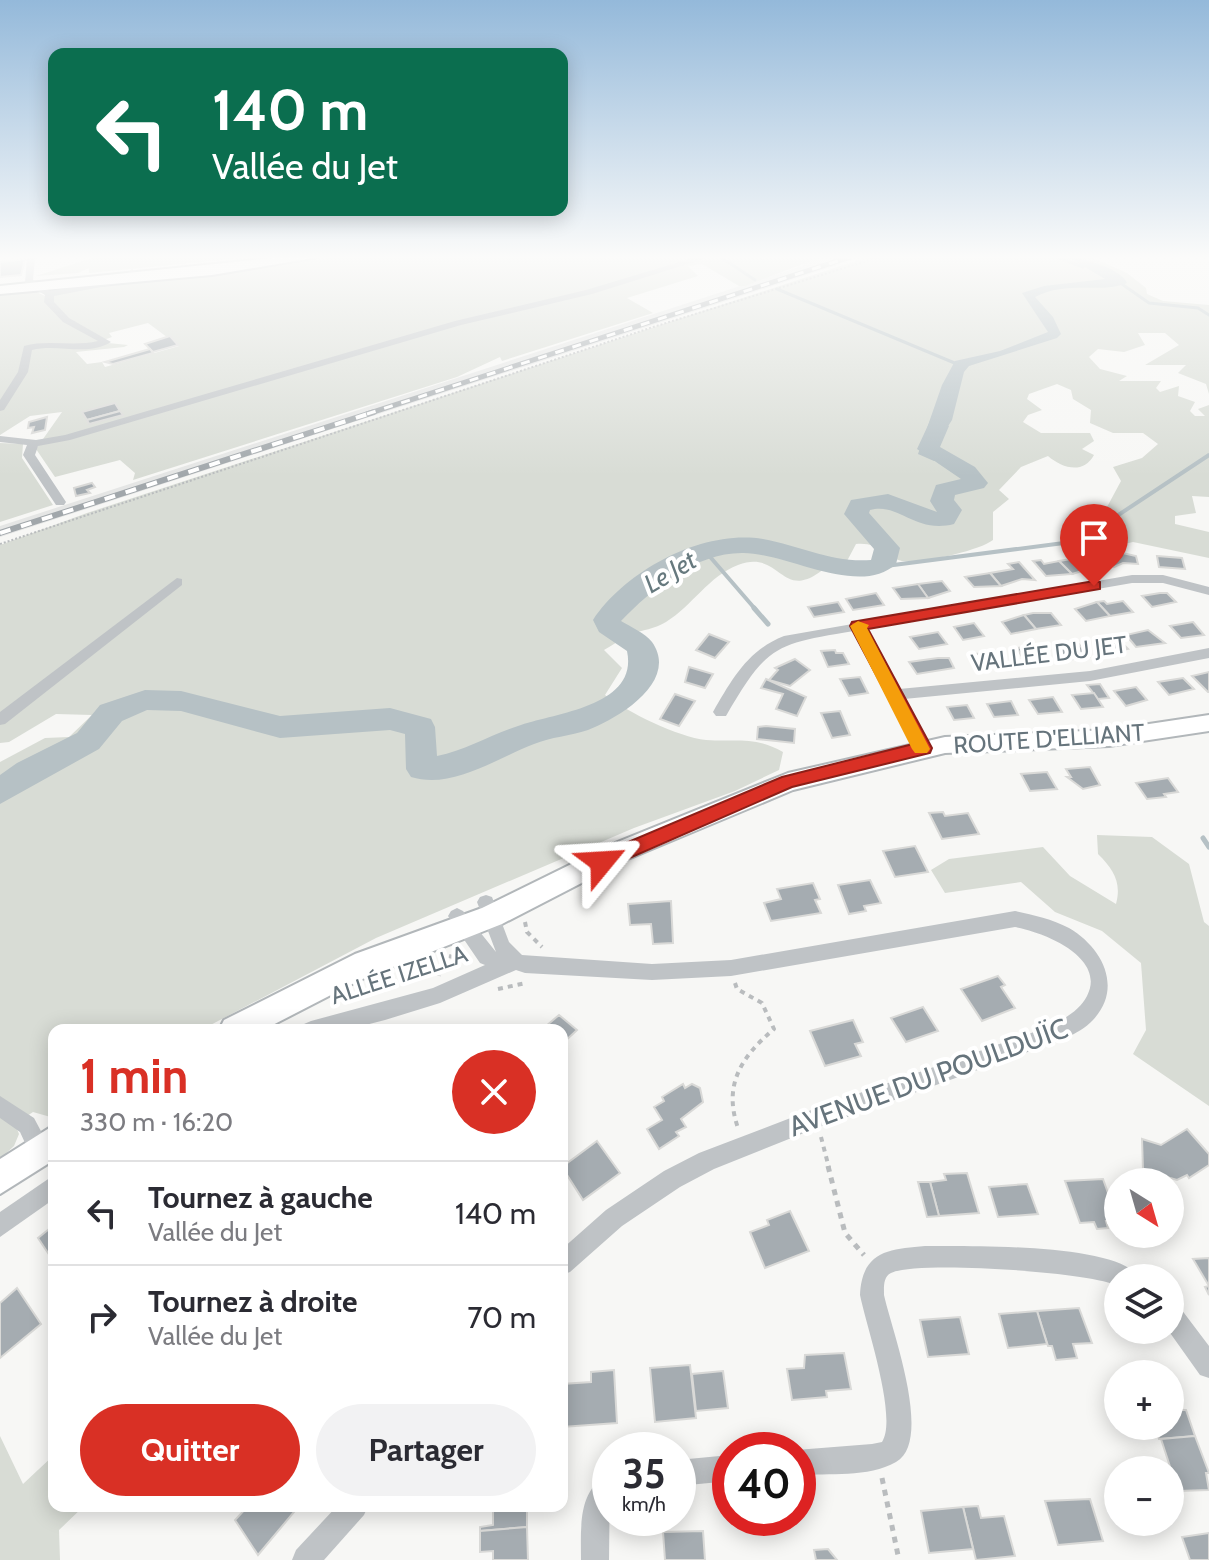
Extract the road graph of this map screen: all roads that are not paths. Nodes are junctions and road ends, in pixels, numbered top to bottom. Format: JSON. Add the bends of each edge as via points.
{"nodes":[{"id":1,"x":85,"y":330,"type":"edge"},
{"id":2,"x":434,"y":330,"type":"edge"},
{"id":3,"x":0,"y":408,"type":"edge"},
{"id":4,"x":0,"y":439,"type":"edge"},
{"id":5,"x":34,"y":443,"type":"junction"},
{"id":6,"x":60,"y":502,"type":"dead end"},
{"id":7,"x":177,"y":582,"type":"dead end"},
{"id":8,"x":1209,"y":591,"type":"edge"},
{"id":9,"x":858,"y":626,"type":"junction"},
{"id":10,"x":1209,"y":653,"type":"edge"},
{"id":11,"x":893,"y":695,"type":"junction"},
{"id":12,"x":721,"y":712,"type":"dead end"},
{"id":13,"x":0,"y":720,"type":"edge"},
{"id":14,"x":1206,"y":729,"type":"edge"},
{"id":15,"x":923,"y":748,"type":"junction"},
{"id":16,"x":489,"y":909,"type":"junction"},
{"id":17,"x":460,"y":922,"type":"junction"},
{"id":18,"x":510,"y":964,"type":"junction"},
{"id":19,"x":246,"y":1024,"type":"edge"},
{"id":20,"x":333,"y":1024,"type":"edge"},
{"id":21,"x":0,"y":1106,"type":"edge"},
{"id":22,"x":47,"y":1146,"type":"edge"},
{"id":23,"x":2,"y":1176,"type":"edge"},
{"id":24,"x":48,"y":1190,"type":"edge"},
{"id":25,"x":0,"y":1226,"type":"edge"},
{"id":26,"x":568,"y":1259,"type":"edge"},
{"id":27,"x":1104,"y":1269,"type":"edge"},
{"id":28,"x":1184,"y":1332,"type":"edge"},
{"id":29,"x":1209,"y":1366,"type":"edge"},
{"id":30,"x":816,"y":1460,"type":"edge"},
{"id":31,"x":350,"y":1512,"type":"edge"},
{"id":32,"x":595,"y":1536,"type":"edge"},
{"id":33,"x":306,"y":1560,"type":"edge"},
{"id":34,"x":595,"y":1560,"type":"edge"}],
"edges":[{"from":1,"to":3,"type":"street","via":[[107,341],[89,347],[27,348],[23,372]]},
{"from":2,"to":5,"type":"street","via":[[217,396]]},
{"from":4,"to":5,"type":"street"},
{"from":5,"to":6,"type":"street","via":[[29,455]]},
{"from":7,"to":13,"type":"street"},
{"from":8,"to":9,"type":"street","via":[[1163,579],[1132,579]]},
{"from":9,"to":11,"type":"street"},
{"from":9,"to":12,"type":"street","via":[[799,636],[758,654],[743,670]]},
{"from":10,"to":11,"type":"street","name":"VALLÉE DU JET","via":[[1090,676]]},
{"from":11,"to":15,"type":"street"},
{"from":14,"to":15,"type":"street","name":"ROUTE D'ELLIANT"},
{"from":15,"to":16,"type":"street","name":"ROUTE D'ELLIANT","via":[[788,782]]},
{"from":16,"to":17,"type":"street","name":"ROUTE D'ELLIANT"},
{"from":16,"to":18,"type":"street"},
{"from":17,"to":18,"type":"street","name":"ALLÉE IZELLA","via":[[487,957]]},
{"from":17,"to":19,"type":"street","name":"ROUTE D'ELLIANT"},
{"from":18,"to":20,"type":"street","name":"ALLÉE IZELLA","via":[[427,999]]},
{"from":18,"to":26,"type":"street","name":"AVENUE DU POULDUÏC","via":[[652,972],[731,968],[1015,919],[1036,921],[1066,936],[1089,956],[1101,987],[1097,1005],[1084,1020],[1060,1032],[707,1161],[614,1218]]},
{"from":21,"to":22,"type":"street"},
{"from":22,"to":23,"type":"street"},
{"from":24,"to":25,"type":"street"},
{"from":27,"to":30,"type":"street","via":[[918,1257],[889,1261],[872,1284],[902,1431],[894,1449],[877,1455]]},
{"from":28,"to":29,"type":"street"},
{"from":31,"to":33,"type":"street"},
{"from":32,"to":34,"type":"street"}]}
